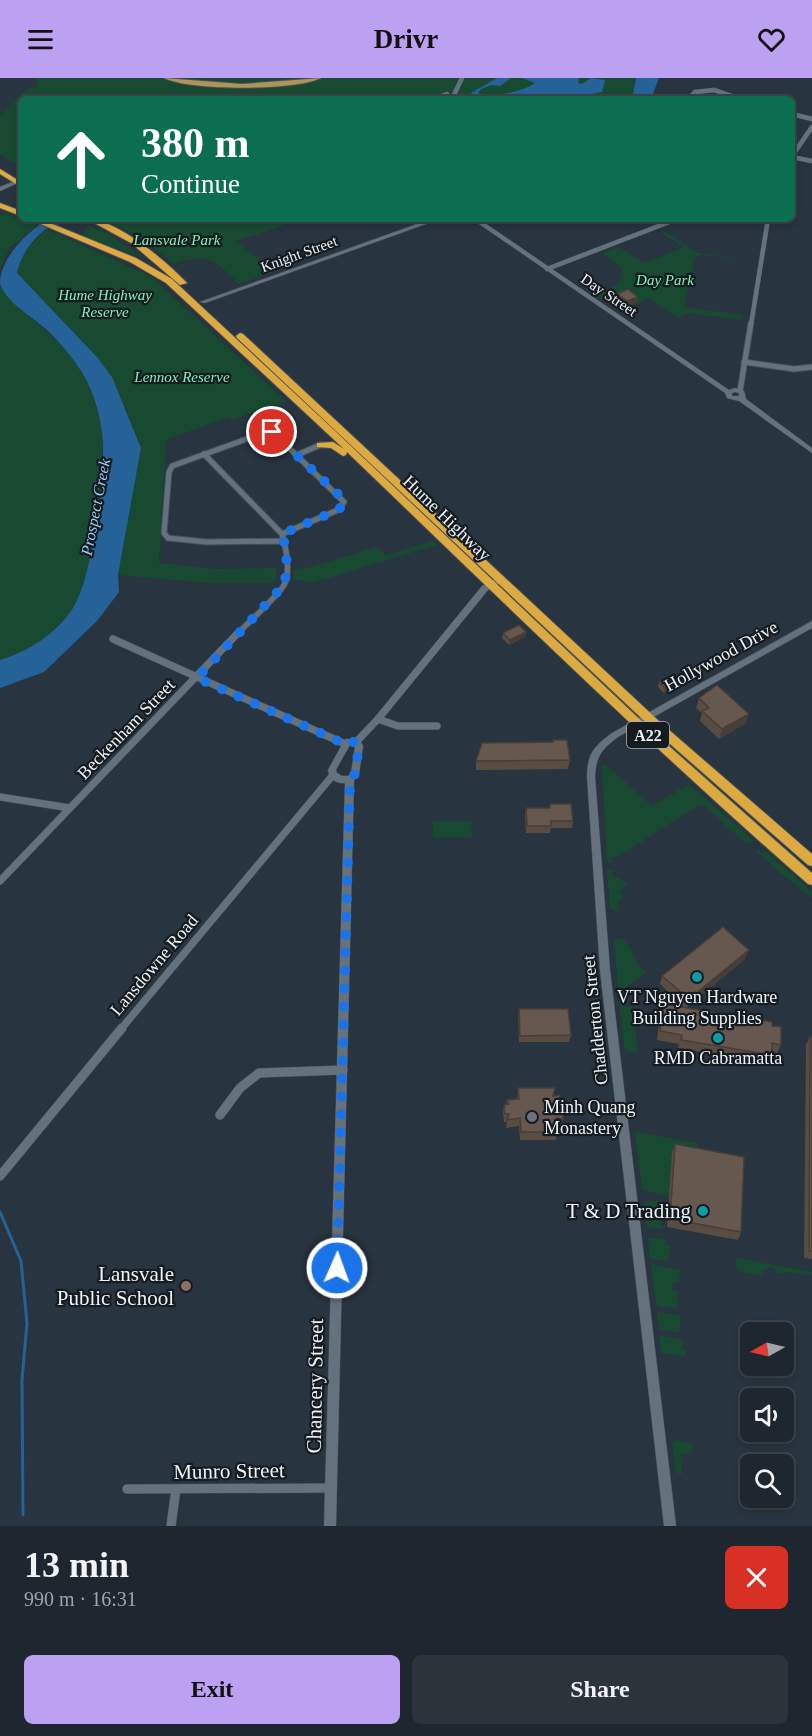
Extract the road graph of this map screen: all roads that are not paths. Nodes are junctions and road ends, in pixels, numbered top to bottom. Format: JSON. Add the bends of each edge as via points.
{"nodes":[{"id":1,"x":167,"y":78,"type":"edge"},
{"id":2,"x":318,"y":78,"type":"edge"},
{"id":3,"x":462,"y":78,"type":"edge"},
{"id":4,"x":447,"y":94,"type":"dead end"},
{"id":5,"x":442,"y":96,"type":"edge"},
{"id":6,"x":453,"y":96,"type":"edge"},
{"id":7,"x":692,"y":96,"type":"edge"},
{"id":8,"x":731,"y":96,"type":"edge"},
{"id":9,"x":795,"y":115,"type":"edge"},
{"id":10,"x":812,"y":119,"type":"edge"},
{"id":11,"x":812,"y":127,"type":"edge"},
{"id":12,"x":795,"y":152,"type":"edge"},
{"id":13,"x":795,"y":158,"type":"edge"},
{"id":14,"x":812,"y":161,"type":"edge"},
{"id":15,"x":0,"y":171,"type":"edge"},
{"id":16,"x":18,"y":182,"type":"edge"},
{"id":17,"x":18,"y":183,"type":"edge"},
{"id":18,"x":0,"y":189,"type":"edge"},
{"id":19,"x":0,"y":206,"type":"edge"},
{"id":20,"x":18,"y":213,"type":"edge"},
{"id":21,"x":40,"y":222,"type":"edge"},
{"id":22,"x":98,"y":222,"type":"edge"},
{"id":23,"x":429,"y":222,"type":"edge"},
{"id":24,"x":479,"y":222,"type":"edge"},
{"id":25,"x":669,"y":222,"type":"edge"},
{"id":26,"x":767,"y":222,"type":"edge"},
{"id":27,"x":547,"y":269,"type":"junction"},
{"id":28,"x":203,"y":302,"type":"junction"},
{"id":29,"x":744,"y":362,"type":"junction"},
{"id":30,"x":812,"y":367,"type":"edge"},
{"id":31,"x":741,"y":395,"type":"junction"},
{"id":32,"x":330,"y":431,"type":"junction"},
{"id":33,"x":320,"y":445,"type":"junction"},
{"id":34,"x":812,"y":451,"type":"edge"},
{"id":35,"x":204,"y":454,"type":"junction"},
{"id":36,"x":297,"y":454,"type":"junction"},
{"id":37,"x":373,"y":472,"type":"junction"},
{"id":38,"x":283,"y":537,"type":"junction"},
{"id":39,"x":495,"y":581,"type":"junction"},
{"id":40,"x":812,"y":624,"type":"edge"},
{"id":41,"x":112,"y":639,"type":"dead end"},
{"id":42,"x":197,"y":678,"type":"junction"},
{"id":43,"x":647,"y":716,"type":"junction"},
{"id":44,"x":378,"y":718,"type":"junction"},
{"id":45,"x":635,"y":723,"type":"junction"},
{"id":46,"x":437,"y":726,"type":"dead end"},
{"id":47,"x":356,"y":742,"type":"junction"},
{"id":48,"x":345,"y":744,"type":"junction"},
{"id":49,"x":333,"y":776,"type":"junction"},
{"id":50,"x":350,"y":779,"type":"junction"},
{"id":51,"x":0,"y":797,"type":"edge"},
{"id":52,"x":70,"y":808,"type":"junction"},
{"id":53,"x":812,"y":861,"type":"edge"},
{"id":54,"x":812,"y":880,"type":"edge"},
{"id":55,"x":0,"y":881,"type":"edge"},
{"id":56,"x":343,"y":1070,"type":"junction"},
{"id":57,"x":220,"y":1115,"type":"dead end"},
{"id":58,"x":0,"y":1176,"type":"edge"},
{"id":59,"x":332,"y":1488,"type":"junction"},
{"id":60,"x":176,"y":1489,"type":"junction"},
{"id":61,"x":127,"y":1490,"type":"dead end"},
{"id":62,"x":171,"y":1526,"type":"edge"},
{"id":63,"x":330,"y":1526,"type":"edge"},
{"id":64,"x":669,"y":1526,"type":"edge"}],
"edges":[{"from":1,"to":2,"type":"main road","via":[[231,85]]},
{"from":3,"to":6,"type":"street"},
{"from":4,"to":5,"type":"street"},
{"from":7,"to":8,"type":"street","via":[[695,92],[714,90]]},
{"from":9,"to":10,"type":"street"},
{"from":11,"to":12,"type":"street"},
{"from":13,"to":14,"type":"street"},
{"from":15,"to":16,"type":"highway"},
{"from":17,"to":18,"type":"street"},
{"from":19,"to":20,"type":"highway"},
{"from":21,"to":32,"type":"highway","name":"Hume Highway","number":"A22","via":[[161,275]]},
{"from":22,"to":28,"type":"highway","name":"Hume Highway","number":"A22","via":[[141,246]]},
{"from":23,"to":28,"type":"street","name":"Knight Street"},
{"from":24,"to":27,"type":"street","name":"Day Street"},
{"from":25,"to":27,"type":"street"},
{"from":26,"to":29,"type":"street"},
{"from":27,"to":31,"type":"street","name":"Day Street","via":[[728,392],[731,398]]},
{"from":28,"to":39,"type":"highway","name":"Hume Highway","number":"A22"},
{"from":29,"to":30,"type":"street","via":[[794,369]]},
{"from":29,"to":31,"type":"street"},
{"from":31,"to":34,"type":"street"},
{"from":32,"to":33,"type":"highway"},
{"from":32,"to":37,"type":"highway","name":"Hume Highway","number":"A22"},
{"from":33,"to":36,"type":"street"},
{"from":33,"to":37,"type":"highway","via":[[335,446],[355,464]]},
{"from":35,"to":36,"type":"street","via":[[266,432],[275,434]]},
{"from":35,"to":38,"type":"street"},
{"from":35,"to":38,"type":"street","via":[[177,464],[169,472],[164,533],[168,538],[207,542]]},
{"from":36,"to":38,"type":"street","via":[[344,501],[338,510]]},
{"from":37,"to":39,"type":"highway","name":"Hume Highway","number":"A22"},
{"from":38,"to":42,"type":"street","name":"Beckenham Street","via":[[287,571],[284,585]]},
{"from":39,"to":43,"type":"highway","name":"Hume Highway","number":"A22"},
{"from":39,"to":44,"type":"street"},
{"from":39,"to":45,"type":"highway","name":"Hume Highway","number":"A22"},
{"from":40,"to":43,"type":"street","name":"Hollywood Drive"},
{"from":41,"to":42,"type":"street"},
{"from":42,"to":48,"type":"street"},
{"from":42,"to":52,"type":"street","name":"Beckenham Street"},
{"from":43,"to":45,"type":"street","name":"Chadderton Street"},
{"from":43,"to":53,"type":"highway","name":"Hume Highway","number":"A22"},
{"from":44,"to":46,"type":"street","via":[[398,726]]},
{"from":44,"to":47,"type":"street"},
{"from":45,"to":54,"type":"highway","name":"Hume Highway","number":"A22"},
{"from":45,"to":64,"type":"street","name":"Chadderton Street","via":[[598,748],[591,777],[605,970]]},
{"from":47,"to":48,"type":"street"},
{"from":47,"to":50,"type":"street","name":"Chancery Street","via":[[359,748],[355,774]]},
{"from":48,"to":49,"type":"street","via":[[332,768]]},
{"from":49,"to":50,"type":"street"},
{"from":49,"to":58,"type":"street","name":"Lansdowne Road"},
{"from":50,"to":56,"type":"street","name":"Chancery Street"},
{"from":51,"to":52,"type":"street"},
{"from":52,"to":55,"type":"street","name":"Beckenham Street"},
{"from":56,"to":57,"type":"street","via":[[255,1074]]},
{"from":56,"to":59,"type":"street","name":"Chancery Street"},
{"from":59,"to":60,"type":"street","name":"Munro Street"},
{"from":59,"to":63,"type":"street","name":"Chancery Street"},
{"from":60,"to":61,"type":"street","name":"Munro Street"},
{"from":60,"to":62,"type":"street"}]}
